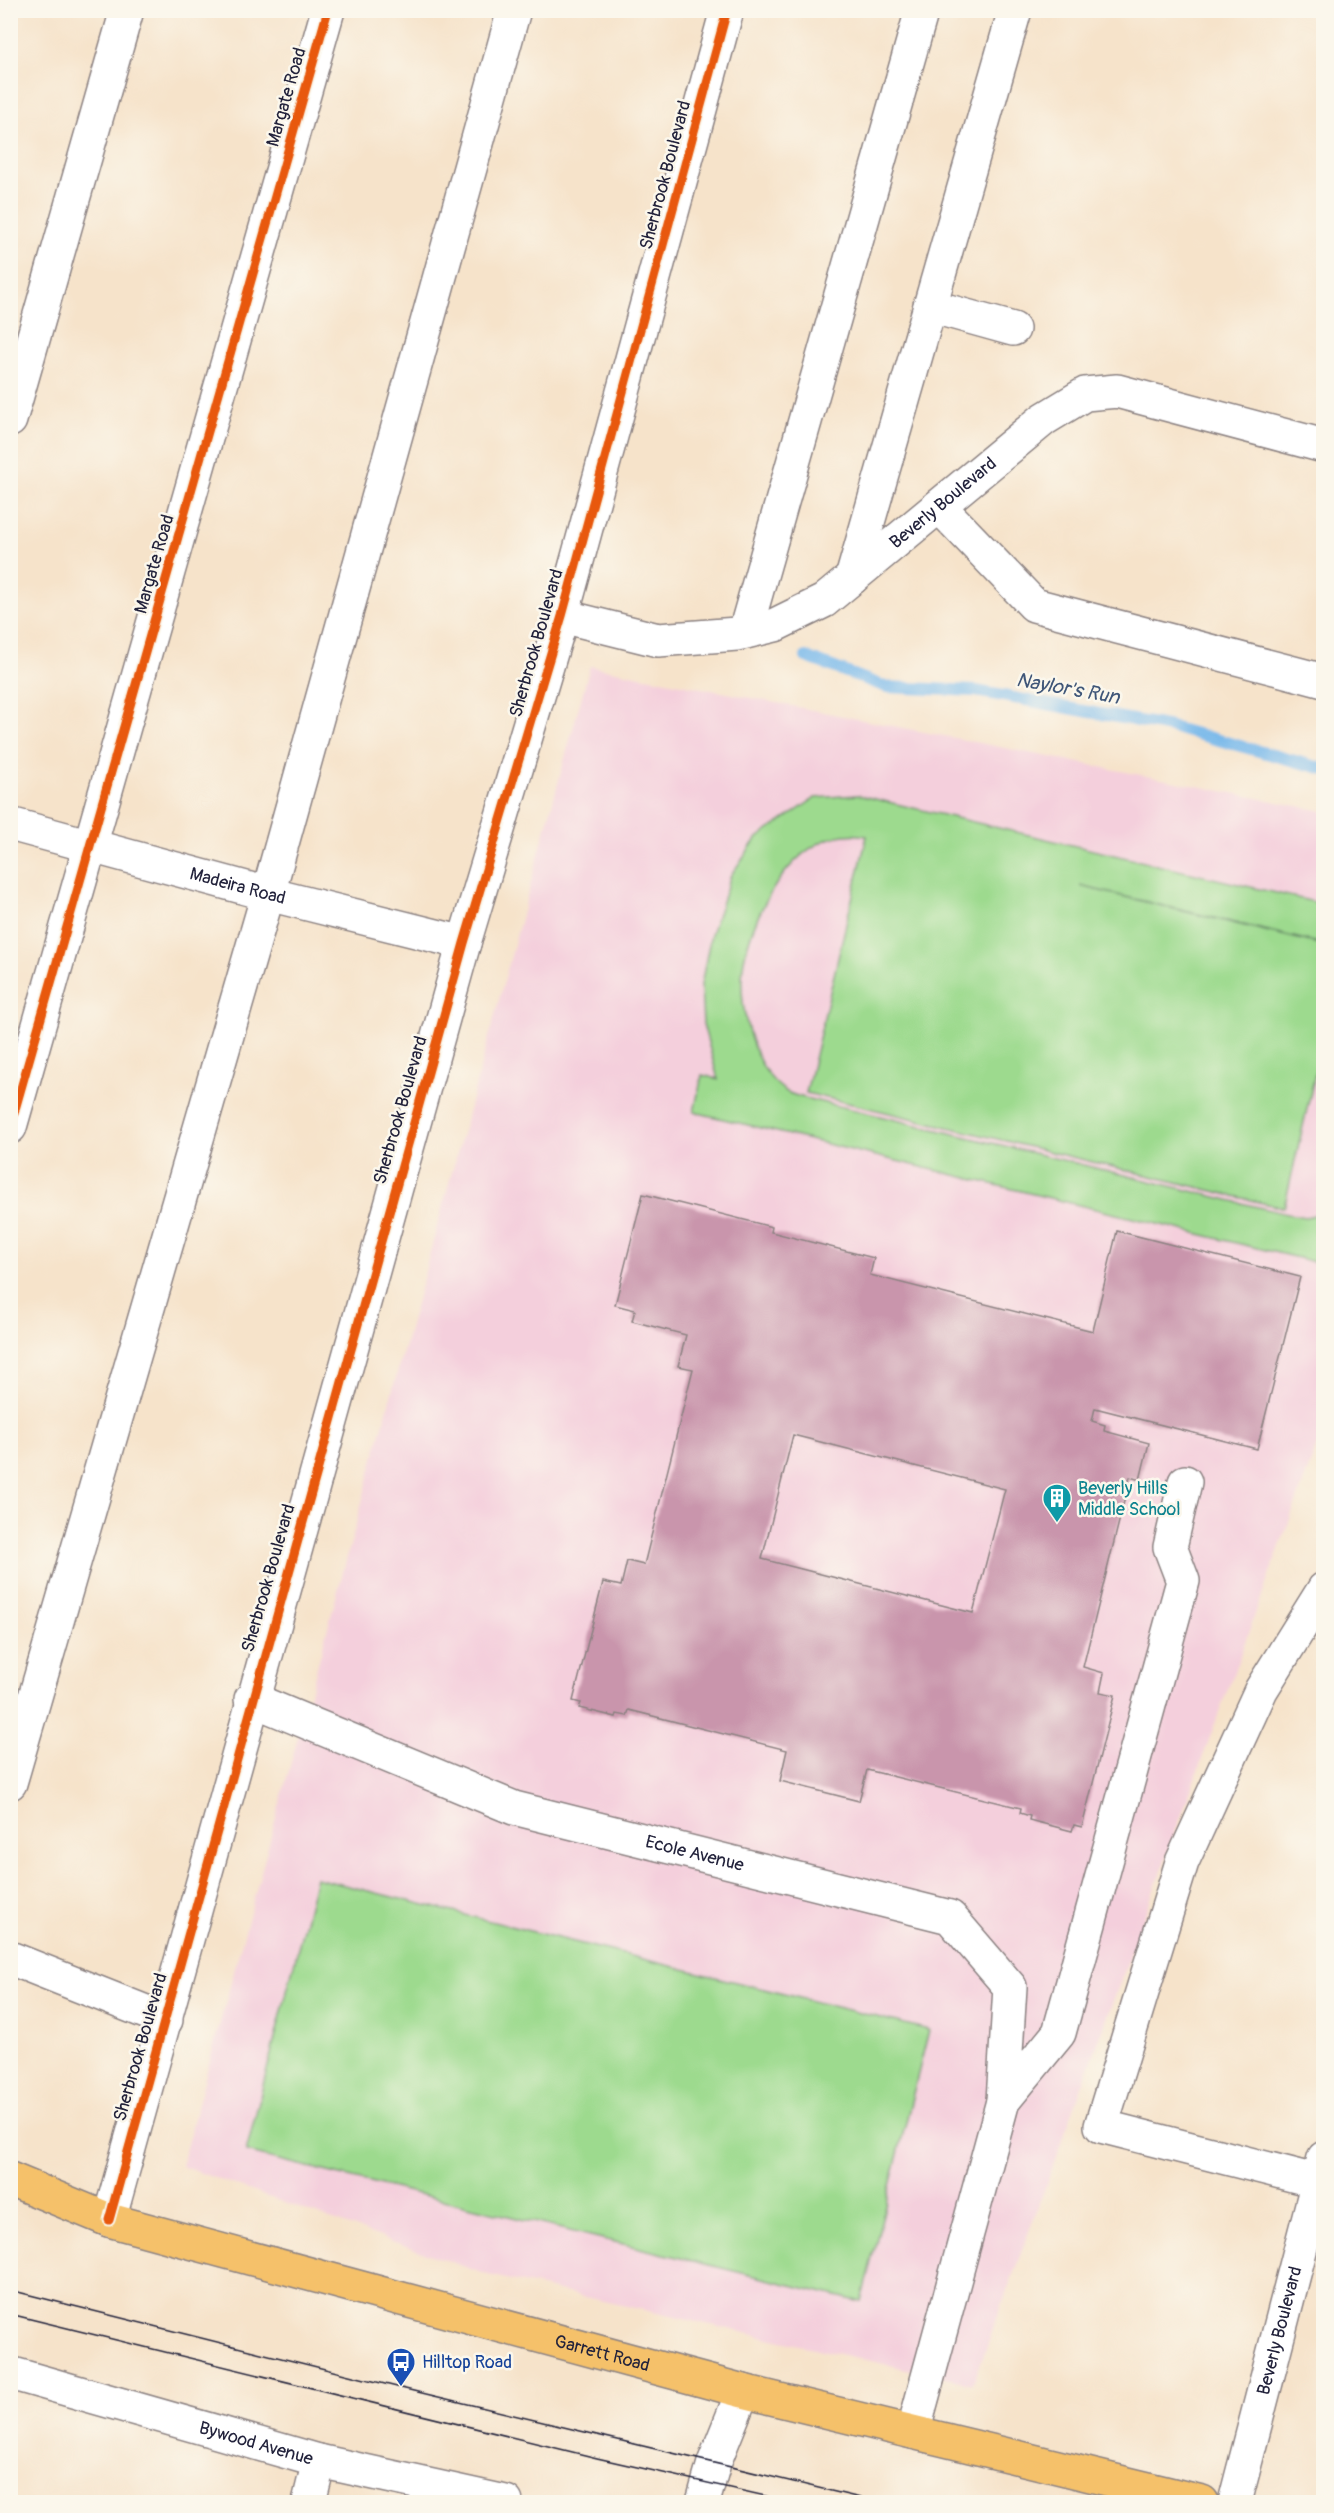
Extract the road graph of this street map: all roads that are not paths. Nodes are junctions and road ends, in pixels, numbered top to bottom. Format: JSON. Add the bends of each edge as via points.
{"nodes":[{"id":1,"x":127,"y":10,"type":"edge"},
{"id":2,"x":328,"y":10,"type":"edge"},
{"id":3,"x":514,"y":10,"type":"edge"},
{"id":4,"x":727,"y":10,"type":"edge"},
{"id":5,"x":922,"y":10,"type":"edge"},
{"id":6,"x":1015,"y":10,"type":"edge"},
{"id":7,"x":930,"y":306,"type":"junction"},
{"id":8,"x":1013,"y":329,"type":"dead end"},
{"id":9,"x":10,"y":420,"type":"edge"},
{"id":10,"x":1323,"y":446,"type":"edge"},
{"id":11,"x":939,"y":506,"type":"junction"},
{"id":12,"x":852,"y":578,"type":"junction"},
{"id":13,"x":562,"y":616,"type":"junction"},
{"id":14,"x":745,"y":632,"type":"junction"},
{"id":15,"x":1323,"y":681,"type":"edge"},
{"id":16,"x":10,"y":824,"type":"edge"},
{"id":17,"x":91,"y":845,"type":"junction"},
{"id":18,"x":268,"y":894,"type":"junction"},
{"id":19,"x":464,"y":943,"type":"junction"},
{"id":20,"x":10,"y":1127,"type":"edge"},
{"id":21,"x":1185,"y":1482,"type":"dead end"},
{"id":22,"x":1323,"y":1589,"type":"edge"},
{"id":23,"x":251,"y":1699,"type":"junction"},
{"id":24,"x":10,"y":1784,"type":"edge"},
{"id":25,"x":10,"y":1958,"type":"edge"},
{"id":26,"x":166,"y":2020,"type":"junction"},
{"id":27,"x":1003,"y":2101,"type":"junction"},
{"id":28,"x":1321,"y":2174,"type":"edge"},
{"id":29,"x":10,"y":2179,"type":"edge"},
{"id":30,"x":109,"y":2220,"type":"junction"},
{"id":31,"x":10,"y":2373,"type":"edge"},
{"id":32,"x":743,"y":2391,"type":"junction"},
{"id":33,"x":913,"y":2432,"type":"junction"},
{"id":34,"x":320,"y":2460,"type":"junction"},
{"id":35,"x":309,"y":2502,"type":"edge"},
{"id":36,"x":506,"y":2502,"type":"edge"},
{"id":37,"x":703,"y":2502,"type":"edge"},
{"id":38,"x":1202,"y":2502,"type":"edge"},
{"id":39,"x":1235,"y":2502,"type":"edge"}],
"edges":[{"from":1,"to":9,"type":"street"},
{"from":2,"to":17,"type":"street","name":"Margate Road"},
{"from":3,"to":18,"type":"street"},
{"from":4,"to":13,"type":"street","name":"Sherbrook Boulevard"},
{"from":5,"to":14,"type":"street"},
{"from":6,"to":7,"type":"street"},
{"from":7,"to":8,"type":"street"},
{"from":7,"to":12,"type":"street"},
{"from":10,"to":11,"type":"street","name":"Beverly Boulevard","via":[[1117,391],[1085,394],[1044,419]]},
{"from":11,"to":12,"type":"street","name":"Beverly Boulevard"},
{"from":11,"to":15,"type":"street","via":[[1034,605]]},
{"from":12,"to":14,"type":"street","name":"Beverly Boulevard","via":[[824,601],[775,625]]},
{"from":13,"to":14,"type":"street","name":"Beverly Boulevard","via":[[658,640]]},
{"from":13,"to":19,"type":"street","name":"Sherbrook Boulevard"},
{"from":16,"to":17,"type":"street","name":"Madeira Road"},
{"from":17,"to":18,"type":"street","name":"Madeira Road"},
{"from":17,"to":20,"type":"street","name":"Margate Road"},
{"from":18,"to":19,"type":"street","name":"Madeira Road"},
{"from":18,"to":24,"type":"street"},
{"from":19,"to":23,"type":"street","name":"Sherbrook Boulevard"},
{"from":21,"to":27,"type":"street","via":[[1170,1547],[1183,1581],[1059,2033]]},
{"from":22,"to":28,"type":"street","via":[[1261,1690],[1182,1862],[1101,2126]]},
{"from":23,"to":26,"type":"street","name":"Sherbrook Boulevard"},
{"from":23,"to":27,"type":"street","name":"Ecole Avenue","via":[[514,1808],[950,1917],[1010,1987]]},
{"from":25,"to":26,"type":"street"},
{"from":26,"to":30,"type":"street","name":"Sherbrook Boulevard"},
{"from":27,"to":33,"type":"street"},
{"from":28,"to":39,"type":"street","name":"Beverly Boulevard"},
{"from":29,"to":30,"type":"main road","name":"Garrett Road"},
{"from":30,"to":32,"type":"main road","name":"Garrett Road"},
{"from":31,"to":34,"type":"street","name":"Bywood Avenue"},
{"from":32,"to":33,"type":"main road","name":"Garrett Road"},
{"from":32,"to":37,"type":"street"},
{"from":33,"to":38,"type":"main road","name":"Garrett Road"},
{"from":34,"to":35,"type":"street"},
{"from":34,"to":36,"type":"street","name":"Bywood Avenue"}]}
